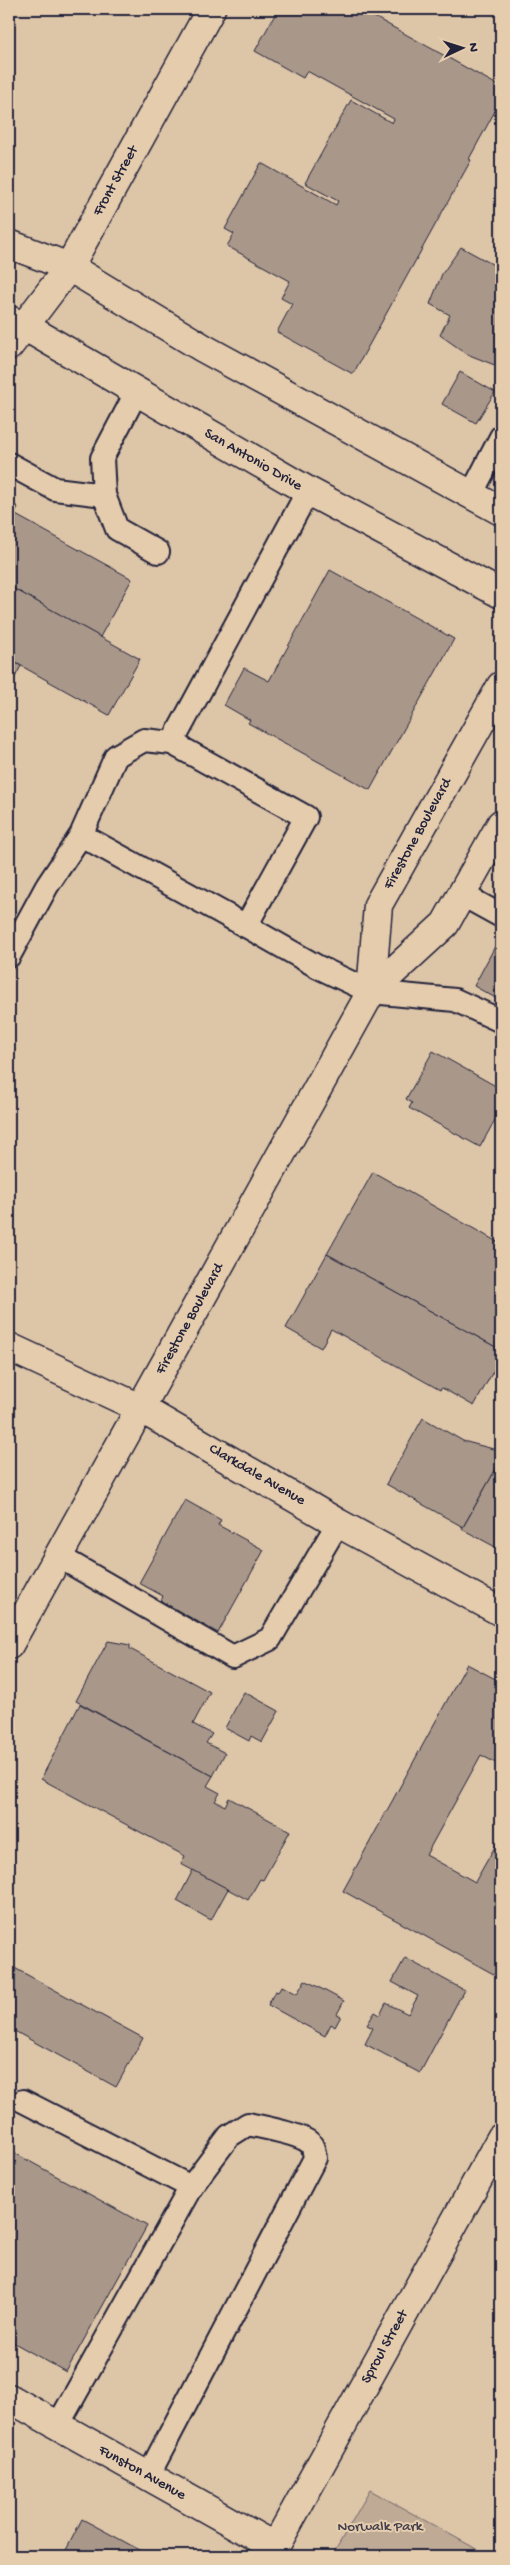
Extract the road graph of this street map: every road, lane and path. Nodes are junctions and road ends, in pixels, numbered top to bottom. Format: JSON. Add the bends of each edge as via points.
{"nodes":[{"id":1,"x":211,"y":9,"type":"edge"},
{"id":2,"x":9,"y":244,"type":"edge"},
{"id":3,"x":69,"y":267,"type":"junction"},
{"id":4,"x":14,"y":330,"type":"edge"},
{"id":5,"x":136,"y":392,"type":"junction"},
{"id":6,"x":501,"y":438,"type":"edge"},
{"id":7,"x":9,"y":464,"type":"edge"},
{"id":8,"x":308,"y":491,"type":"junction"},
{"id":9,"x":104,"y":495,"type":"junction"},
{"id":10,"x":471,"y":495,"type":"junction"},
{"id":11,"x":501,"y":511,"type":"edge"},
{"id":12,"x":158,"y":552,"type":"dead end"},
{"id":13,"x":501,"y":594,"type":"edge"},
{"id":14,"x":501,"y":686,"type":"edge"},
{"id":15,"x":172,"y":743,"type":"junction"},
{"id":16,"x":501,"y":824,"type":"edge"},
{"id":17,"x":81,"y":835,"type":"junction"},
{"id":18,"x":461,"y":894,"type":"junction"},
{"id":19,"x":501,"y":916,"type":"edge"},
{"id":20,"x":246,"y":926,"type":"junction"},
{"id":21,"x":9,"y":956,"type":"edge"},
{"id":22,"x":371,"y":992,"type":"junction"},
{"id":23,"x":501,"y":1021,"type":"edge"},
{"id":24,"x":9,"y":1347,"type":"edge"},
{"id":25,"x":140,"y":1408,"type":"junction"},
{"id":26,"x":338,"y":1522,"type":"junction"},
{"id":27,"x":58,"y":1556,"type":"junction"},
{"id":28,"x":501,"y":1612,"type":"edge"},
{"id":29,"x":9,"y":1645,"type":"edge"},
{"id":30,"x":23,"y":2101,"type":"dead end"},
{"id":31,"x":501,"y":2138,"type":"edge"},
{"id":32,"x":191,"y":2187,"type":"junction"},
{"id":33,"x":9,"y":2398,"type":"edge"},
{"id":34,"x":58,"y":2426,"type":"junction"},
{"id":35,"x":148,"y":2476,"type":"junction"},
{"id":36,"x":272,"y":2552,"type":"edge"}],
"edges":[{"from":1,"to":3,"type":"street","name":"Front Street"},
{"from":2,"to":3,"type":"street"},
{"from":3,"to":4,"type":"street","name":"Front Street"},
{"from":3,"to":10,"type":"street","via":[[203,348]]},
{"from":4,"to":5,"type":"street","name":"San Antonio Drive"},
{"from":5,"to":8,"type":"street","name":"San Antonio Drive"},
{"from":5,"to":9,"type":"lane","via":[[102,458]]},
{"from":6,"to":10,"type":"lane"},
{"from":7,"to":9,"type":"lane","via":[[56,489]]},
{"from":8,"to":13,"type":"street","name":"San Antonio Drive"},
{"from":8,"to":15,"type":"lane"},
{"from":9,"to":12,"type":"lane","via":[[117,529]]},
{"from":10,"to":11,"type":"street"},
{"from":14,"to":22,"type":"street","name":"Firestone Boulevard","via":[[378,905]]},
{"from":15,"to":17,"type":"lane","via":[[144,740],[116,756]]},
{"from":15,"to":20,"type":"lane","via":[[306,817]]},
{"from":16,"to":18,"type":"street","name":"Firestone Boulevard"},
{"from":17,"to":20,"type":"lane"},
{"from":17,"to":21,"type":"lane","via":[[47,886]]},
{"from":18,"to":19,"type":"lane"},
{"from":18,"to":22,"type":"street","name":"Firestone Boulevard","via":[[445,924]]},
{"from":20,"to":22,"type":"lane","via":[[318,967]]},
{"from":22,"to":23,"type":"lane","via":[[455,1000]]},
{"from":22,"to":25,"type":"street","name":"Firestone Boulevard"},
{"from":24,"to":25,"type":"street","name":"Clarkdale Avenue"},
{"from":25,"to":26,"type":"street","name":"Clarkdale Avenue"},
{"from":25,"to":27,"type":"street","name":"Firestone Boulevard"},
{"from":26,"to":27,"type":"lane","via":[[270,1639],[233,1657]]},
{"from":26,"to":28,"type":"street","name":"Clarkdale Avenue"},
{"from":27,"to":29,"type":"street","name":"Firestone Boulevard"},
{"from":30,"to":32,"type":"lane"},
{"from":31,"to":36,"type":"street","name":"Sproul Street"},
{"from":32,"to":34,"type":"lane"},
{"from":32,"to":35,"type":"lane","via":[[229,2136],[248,2124],[301,2138],[310,2143],[314,2151],[315,2158]]},
{"from":33,"to":34,"type":"street","name":"Funston Avenue"},
{"from":34,"to":35,"type":"street","name":"Funston Avenue"},
{"from":35,"to":36,"type":"street","name":"Funston Avenue"}]}
